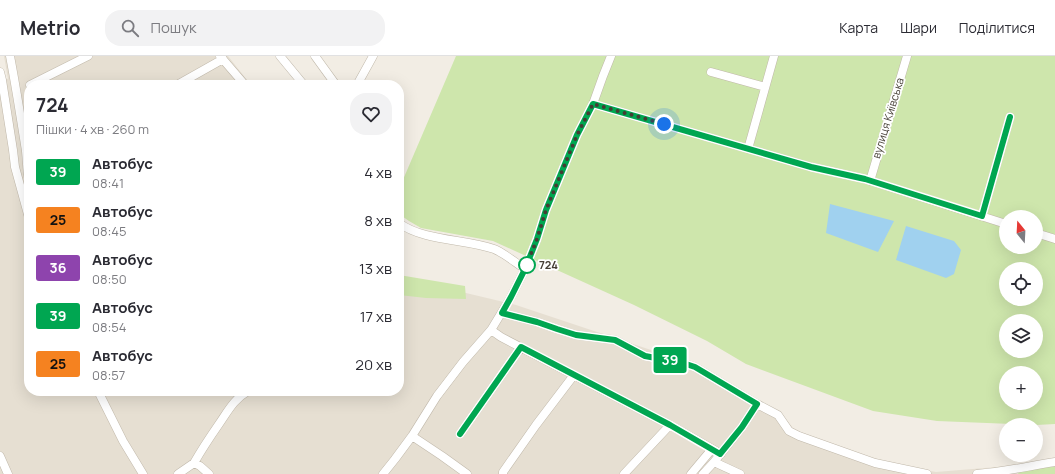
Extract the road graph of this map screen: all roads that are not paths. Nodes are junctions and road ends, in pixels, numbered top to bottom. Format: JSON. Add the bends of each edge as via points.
{"nodes":[{"id":1,"x":10,"y":56,"type":"edge"},
{"id":2,"x":88,"y":56,"type":"edge"},
{"id":3,"x":280,"y":56,"type":"edge"},
{"id":4,"x":315,"y":56,"type":"edge"},
{"id":5,"x":373,"y":56,"type":"edge"},
{"id":6,"x":611,"y":56,"type":"edge"},
{"id":7,"x":774,"y":56,"type":"edge"},
{"id":8,"x":907,"y":56,"type":"edge"},
{"id":9,"x":222,"y":58,"type":"edge"},
{"id":10,"x":0,"y":72,"type":"edge"},
{"id":11,"x":711,"y":72,"type":"dead end"},
{"id":12,"x":40,"y":80,"type":"edge"},
{"id":13,"x":185,"y":80,"type":"edge"},
{"id":14,"x":241,"y":80,"type":"edge"},
{"id":15,"x":300,"y":80,"type":"edge"},
{"id":16,"x":332,"y":80,"type":"edge"},
{"id":17,"x":360,"y":80,"type":"edge"},
{"id":18,"x":765,"y":87,"type":"junction"},
{"id":19,"x":24,"y":88,"type":"edge"},
{"id":20,"x":17,"y":92,"type":"junction"},
{"id":21,"x":593,"y":104,"type":"junction"},
{"id":22,"x":1010,"y":117,"type":"dead end"},
{"id":23,"x":24,"y":136,"type":"edge"},
{"id":24,"x":748,"y":149,"type":"junction"},
{"id":25,"x":870,"y":181,"type":"junction"},
{"id":26,"x":24,"y":200,"type":"edge"},
{"id":27,"x":982,"y":216,"type":"junction"},
{"id":28,"x":999,"y":222,"type":"edge"},
{"id":29,"x":404,"y":227,"type":"edge"},
{"id":30,"x":1043,"y":235,"type":"edge"},
{"id":31,"x":1055,"y":239,"type":"edge"},
{"id":32,"x":525,"y":269,"type":"junction"},
{"id":33,"x":502,"y":313,"type":"junction"},
{"id":34,"x":491,"y":330,"type":"junction"},
{"id":35,"x":521,"y":347,"type":"junction"},
{"id":36,"x":574,"y":375,"type":"junction"},
{"id":37,"x":103,"y":396,"type":"edge"},
{"id":38,"x":239,"y":396,"type":"edge"},
{"id":39,"x":757,"y":404,"type":"junction"},
{"id":40,"x":670,"y":425,"type":"junction"},
{"id":41,"x":460,"y":434,"type":"dead end"},
{"id":42,"x":412,"y":436,"type":"junction"},
{"id":43,"x":712,"y":449,"type":"junction"},
{"id":44,"x":720,"y":454,"type":"junction"},
{"id":45,"x":0,"y":456,"type":"edge"},
{"id":46,"x":714,"y":462,"type":"junction"},
{"id":47,"x":1055,"y":462,"type":"edge"},
{"id":48,"x":194,"y":463,"type":"junction"},
{"id":49,"x":1017,"y":471,"type":"edge"},
{"id":50,"x":8,"y":474,"type":"edge"},
{"id":51,"x":143,"y":474,"type":"edge"},
{"id":52,"x":178,"y":474,"type":"edge"},
{"id":53,"x":209,"y":474,"type":"edge"},
{"id":54,"x":383,"y":474,"type":"edge"},
{"id":55,"x":467,"y":474,"type":"edge"},
{"id":56,"x":503,"y":474,"type":"edge"},
{"id":57,"x":624,"y":474,"type":"edge"},
{"id":58,"x":691,"y":474,"type":"edge"},
{"id":59,"x":704,"y":474,"type":"edge"},
{"id":60,"x":740,"y":474,"type":"edge"},
{"id":61,"x":927,"y":474,"type":"edge"},
{"id":62,"x":977,"y":474,"type":"edge"}],
"edges":[{"from":1,"to":20,"type":"street"},
{"from":2,"to":12,"type":"street"},
{"from":3,"to":15,"type":"street"},
{"from":4,"to":16,"type":"street"},
{"from":5,"to":17,"type":"street"},
{"from":6,"to":21,"type":"street"},
{"from":7,"to":18,"type":"street"},
{"from":8,"to":25,"type":"street","name":"вулиця Київська"},
{"from":9,"to":13,"type":"street"},
{"from":9,"to":14,"type":"street"},
{"from":10,"to":26,"type":"street","via":[[15,167]]},
{"from":11,"to":18,"type":"street"},
{"from":18,"to":24,"type":"street"},
{"from":19,"to":20,"type":"street"},
{"from":20,"to":23,"type":"street"},
{"from":21,"to":24,"type":"street"},
{"from":21,"to":32,"type":"street","via":[[577,135],[546,210]]},
{"from":22,"to":27,"type":"street"},
{"from":24,"to":25,"type":"street"},
{"from":25,"to":27,"type":"street"},
{"from":27,"to":28,"type":"street"},
{"from":29,"to":32,"type":"street","via":[[418,233],[495,250]]},
{"from":30,"to":31,"type":"street"},
{"from":32,"to":33,"type":"street"},
{"from":33,"to":34,"type":"street"},
{"from":33,"to":39,"type":"street","via":[[576,335],[615,340],[645,356],[695,367]]},
{"from":34,"to":35,"type":"street"},
{"from":34,"to":42,"type":"street","via":[[437,396]]},
{"from":35,"to":36,"type":"street"},
{"from":35,"to":41,"type":"street"},
{"from":36,"to":40,"type":"street"},
{"from":36,"to":56,"type":"street"},
{"from":37,"to":51,"type":"street","via":[[123,441]]},
{"from":38,"to":48,"type":"street","via":[[207,440]]},
{"from":39,"to":44,"type":"street"},
{"from":39,"to":61,"type":"street","via":[[778,415],[789,431],[799,436],[875,464]]},
{"from":40,"to":43,"type":"street"},
{"from":40,"to":57,"type":"street"},
{"from":42,"to":54,"type":"street"},
{"from":42,"to":55,"type":"street"},
{"from":43,"to":44,"type":"street"},
{"from":43,"to":58,"type":"street"},
{"from":44,"to":46,"type":"street"},
{"from":45,"to":50,"type":"street"},
{"from":46,"to":59,"type":"street"},
{"from":46,"to":60,"type":"street"},
{"from":47,"to":49,"type":"street"},
{"from":48,"to":52,"type":"street"},
{"from":48,"to":53,"type":"street"},
{"from":49,"to":62,"type":"street"}]}
